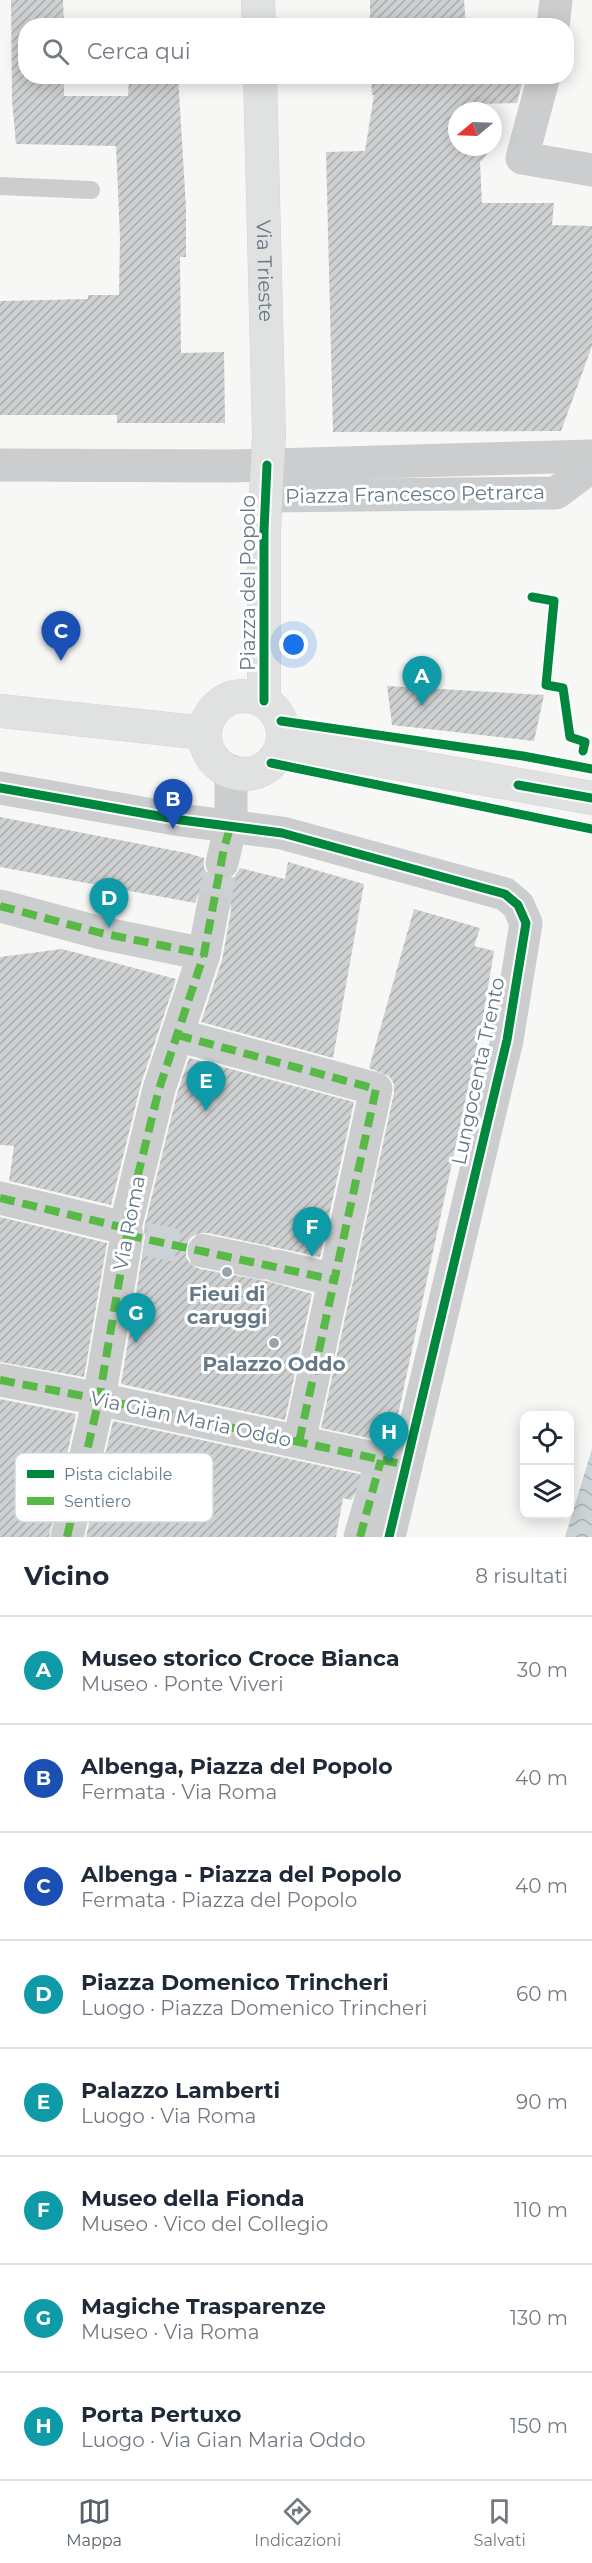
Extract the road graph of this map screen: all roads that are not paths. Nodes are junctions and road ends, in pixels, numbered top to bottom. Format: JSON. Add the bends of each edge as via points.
{"nodes":[{"id":1,"x":258,"y":0,"type":"edge"},
{"id":2,"x":556,"y":0,"type":"edge"},
{"id":3,"x":259,"y":18,"type":"edge"},
{"id":4,"x":554,"y":18,"type":"edge"},
{"id":5,"x":260,"y":84,"type":"edge"},
{"id":6,"x":542,"y":84,"type":"edge"},
{"id":7,"x":592,"y":170,"type":"edge"},
{"id":8,"x":0,"y":186,"type":"edge"},
{"id":9,"x":91,"y":190,"type":"dead end"},
{"id":10,"x":592,"y":456,"type":"edge"},
{"id":11,"x":0,"y":465,"type":"edge"},
{"id":12,"x":592,"y":466,"type":"edge"},
{"id":13,"x":266,"y":480,"type":"junction"},
{"id":14,"x":264,"y":701,"type":"junction"},
{"id":15,"x":0,"y":711,"type":"edge"},
{"id":16,"x":205,"y":733,"type":"junction"},
{"id":17,"x":282,"y":743,"type":"junction"},
{"id":18,"x":242,"y":772,"type":"junction"},
{"id":19,"x":0,"y":788,"type":"edge"},
{"id":20,"x":592,"y":798,"type":"edge"},
{"id":21,"x":231,"y":825,"type":"junction"},
{"id":22,"x":222,"y":863,"type":"tunnel mouth"},
{"id":23,"x":0,"y":906,"type":"edge"},
{"id":24,"x":213,"y":907,"type":"tunnel mouth"},
{"id":25,"x":199,"y":969,"type":"junction"},
{"id":26,"x":177,"y":1035,"type":"junction"},
{"id":27,"x":0,"y":1198,"type":"edge"},
{"id":28,"x":132,"y":1234,"type":"junction"},
{"id":29,"x":204,"y":1251,"type":"tunnel mouth"},
{"id":30,"x":334,"y":1280,"type":"junction"},
{"id":31,"x":0,"y":1380,"type":"edge"},
{"id":32,"x":99,"y":1399,"type":"junction"},
{"id":33,"x":299,"y":1442,"type":"junction"},
{"id":34,"x":86,"y":1453,"type":"edge"},
{"id":35,"x":389,"y":1465,"type":"junction"},
{"id":36,"x":70,"y":1522,"type":"edge"},
{"id":37,"x":67,"y":1537,"type":"edge"},
{"id":38,"x":389,"y":1537,"type":"edge"}],
"edges":[{"from":1,"to":3,"type":"main road"},
{"from":2,"to":4,"type":"street"},
{"from":5,"to":13,"type":"main road","name":"Via Trieste","via":[[268,411]]},
{"from":6,"to":7,"type":"street","via":[[522,158]]},
{"from":8,"to":9,"type":"lane"},
{"from":10,"to":13,"type":"street"},
{"from":11,"to":13,"type":"street","name":"Piazza del Popolo"},
{"from":12,"to":13,"type":"street","name":"Piazza Francesco Petrarca","via":[[556,493]]},
{"from":13,"to":14,"type":"main road","name":"Piazza del Popolo"},
{"from":14,"to":16,"type":"main road","via":[[250,695],[233,697],[209,717]]},
{"from":14,"to":17,"type":"main road","via":[[281,721]]},
{"from":15,"to":16,"type":"main road"},
{"from":16,"to":18,"type":"main road","via":[[211,755],[221,766]]},
{"from":17,"to":18,"type":"main road","via":[[271,763]]},
{"from":17,"to":20,"type":"main road"},
{"from":18,"to":21,"type":"street"},
{"from":19,"to":21,"type":"street","name":"Lungocenta Trento"},
{"from":21,"to":22,"type":"street"},
{"from":21,"to":35,"type":"street","name":"Lungocenta Trento","via":[[282,833],[505,894],[519,905],[526,923],[507,1040]]},
{"from":23,"to":25,"type":"street","via":[[101,933]]},
{"from":24,"to":25,"type":"street","name":"Via Roma"},
{"from":25,"to":26,"type":"street","name":"Via Roma"},
{"from":26,"to":28,"type":"street","name":"Via Roma","via":[[159,1089]]},
{"from":26,"to":30,"type":"street","via":[[376,1089]]},
{"from":27,"to":28,"type":"street"},
{"from":28,"to":32,"type":"street","name":"Via Roma"},
{"from":29,"to":30,"type":"street"},
{"from":30,"to":33,"type":"street"},
{"from":31,"to":32,"type":"street","name":"Via Gian Maria Oddo"},
{"from":32,"to":33,"type":"street","name":"Via Gian Maria Oddo"},
{"from":32,"to":34,"type":"street","name":"Via Roma"},
{"from":33,"to":35,"type":"street","name":"Via Gian Maria Oddo"},
{"from":35,"to":38,"type":"street","name":"Lungocenta Trento"},
{"from":36,"to":37,"type":"street","name":"Via Roma"}]}
